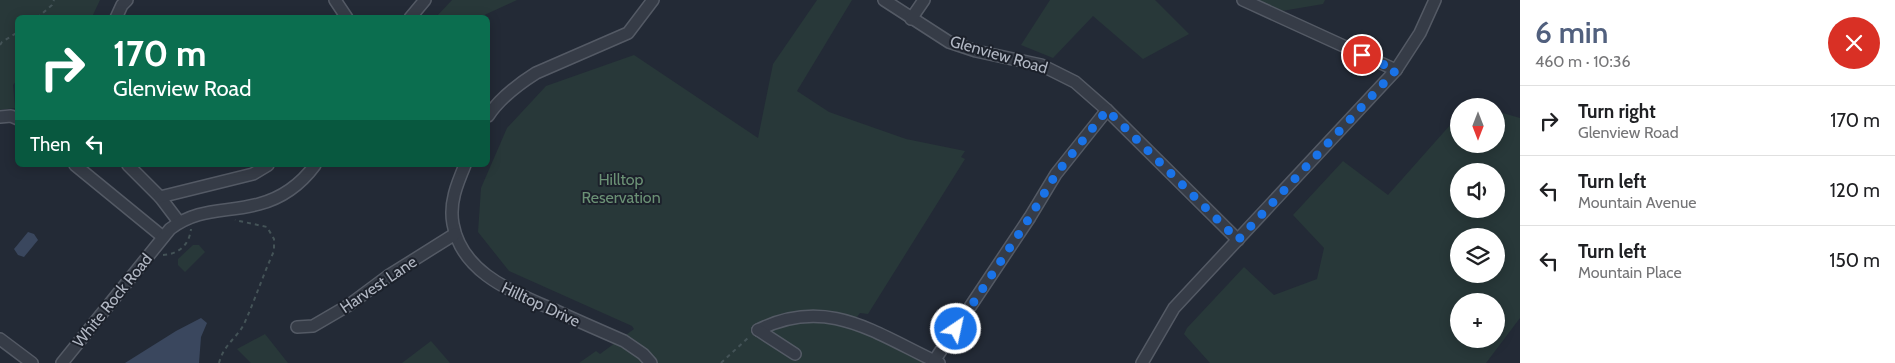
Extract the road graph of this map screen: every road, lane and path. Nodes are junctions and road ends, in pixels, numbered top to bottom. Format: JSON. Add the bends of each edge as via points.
{"nodes":[{"id":1,"x":54,"y":0,"type":"edge"},
{"id":2,"x":127,"y":0,"type":"edge"},
{"id":3,"x":335,"y":0,"type":"edge"},
{"id":4,"x":425,"y":0,"type":"edge"},
{"id":5,"x":653,"y":0,"type":"edge"},
{"id":6,"x":884,"y":0,"type":"edge"},
{"id":7,"x":924,"y":0,"type":"edge"},
{"id":8,"x":1243,"y":0,"type":"edge"},
{"id":9,"x":1435,"y":0,"type":"edge"},
{"id":10,"x":40,"y":15,"type":"edge"},
{"id":11,"x":117,"y":15,"type":"edge"},
{"id":12,"x":345,"y":15,"type":"edge"},
{"id":13,"x":412,"y":15,"type":"edge"},
{"id":14,"x":911,"y":19,"type":"junction"},
{"id":15,"x":15,"y":34,"type":"edge"},
{"id":16,"x":0,"y":45,"type":"edge"},
{"id":17,"x":1396,"y":70,"type":"junction"},
{"id":18,"x":1107,"y":110,"type":"junction"},
{"id":19,"x":490,"y":114,"type":"edge"},
{"id":20,"x":0,"y":117,"type":"edge"},
{"id":21,"x":15,"y":118,"type":"edge"},
{"id":22,"x":77,"y":167,"type":"edge"},
{"id":23,"x":130,"y":167,"type":"edge"},
{"id":24,"x":265,"y":167,"type":"edge"},
{"id":25,"x":313,"y":167,"type":"edge"},
{"id":26,"x":464,"y":167,"type":"edge"},
{"id":27,"x":160,"y":197,"type":"junction"},
{"id":28,"x":233,"y":219,"type":"dead end"},
{"id":29,"x":184,"y":220,"type":"junction"},
{"id":30,"x":455,"y":234,"type":"junction"},
{"id":31,"x":163,"y":237,"type":"junction"},
{"id":32,"x":1238,"y":240,"type":"junction"},
{"id":33,"x":182,"y":248,"type":"junction"},
{"id":34,"x":151,"y":252,"type":"junction"},
{"id":35,"x":186,"y":252,"type":"dead end"},
{"id":36,"x":297,"y":327,"type":"dead end"},
{"id":37,"x":758,"y":330,"type":"junction"},
{"id":38,"x":0,"y":339,"type":"edge"},
{"id":39,"x":795,"y":354,"type":"dead end"},
{"id":40,"x":937,"y":362,"type":"edge"},
{"id":41,"x":32,"y":363,"type":"edge"},
{"id":42,"x":62,"y":363,"type":"edge"},
{"id":43,"x":219,"y":363,"type":"edge"},
{"id":44,"x":651,"y":363,"type":"edge"},
{"id":45,"x":721,"y":363,"type":"edge"},
{"id":46,"x":1142,"y":363,"type":"edge"}],
"edges":[{"from":1,"to":10,"type":"path"},
{"from":2,"to":11,"type":"street"},
{"from":3,"to":12,"type":"street"},
{"from":4,"to":13,"type":"street"},
{"from":5,"to":19,"type":"street","via":[[628,33],[536,73],[500,101]]},
{"from":6,"to":14,"type":"street","name":"Glenview Road"},
{"from":7,"to":14,"type":"street"},
{"from":8,"to":17,"type":"street"},
{"from":9,"to":17,"type":"street","via":[[1420,33]]},
{"from":14,"to":18,"type":"street","name":"Glenview Road","via":[[949,42],[1056,71],[1084,88]]},
{"from":15,"to":16,"type":"path"},
{"from":17,"to":32,"type":"street"},
{"from":18,"to":32,"type":"street","name":"Glenview Road"},
{"from":18,"to":40,"type":"street","via":[[1056,174]]},
{"from":20,"to":21,"type":"street"},
{"from":22,"to":31,"type":"street","name":"White Rock Road"},
{"from":23,"to":27,"type":"street"},
{"from":24,"to":27,"type":"street","via":[[253,174]]},
{"from":25,"to":29,"type":"street","name":"White Rock Road","via":[[302,181],[271,200],[204,212]]},
{"from":26,"to":30,"type":"street","name":"Hilltop Drive","via":[[452,206]]},
{"from":27,"to":29,"type":"street"},
{"from":28,"to":43,"type":"path","via":[[267,227],[274,239],[274,251],[243,326],[230,341]]},
{"from":29,"to":31,"type":"street","name":"White Rock Road"},
{"from":29,"to":33,"type":"path","via":[[190,234]]},
{"from":30,"to":36,"type":"street","name":"Harvest Lane","via":[[349,305],[313,326]]},
{"from":30,"to":44,"type":"street","name":"Hilltop Drive","via":[[477,268],[504,288],[624,342]]},
{"from":31,"to":34,"type":"street","name":"White Rock Road"},
{"from":32,"to":46,"type":"street","via":[[1174,308]]},
{"from":33,"to":34,"type":"path","via":[[168,254]]},
{"from":33,"to":35,"type":"path"},
{"from":34,"to":42,"type":"street","name":"White Rock Road"},
{"from":37,"to":39,"type":"street"},
{"from":37,"to":40,"type":"street","via":[[795,317],[837,318],[861,325]]},
{"from":37,"to":45,"type":"path"},
{"from":38,"to":41,"type":"street"}]}
